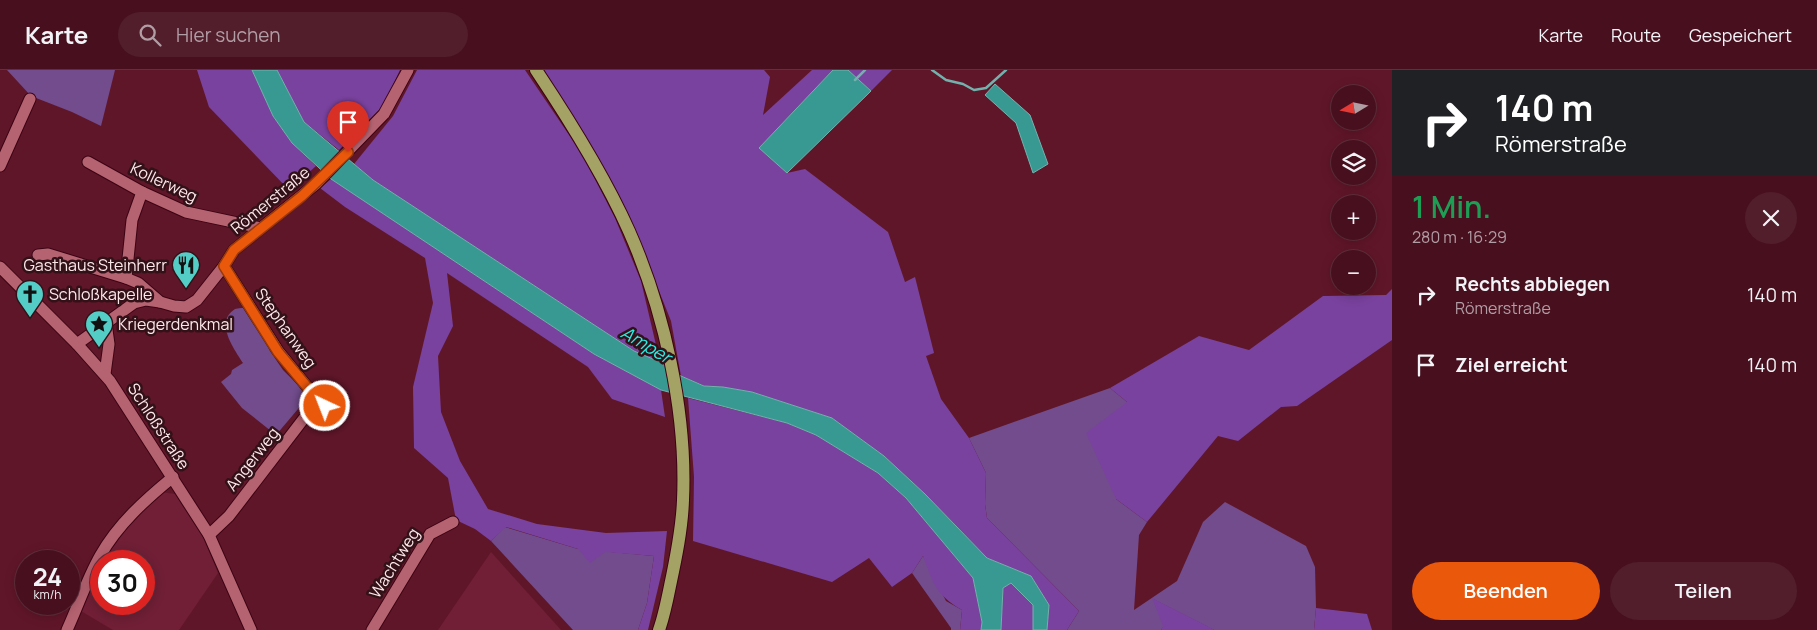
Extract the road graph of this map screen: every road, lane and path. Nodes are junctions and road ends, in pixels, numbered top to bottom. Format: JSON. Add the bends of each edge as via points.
{"nodes":[{"id":1,"x":408,"y":70,"type":"edge"},
{"id":2,"x":536,"y":70,"type":"edge"},
{"id":3,"x":30,"y":99,"type":"dead end"},
{"id":4,"x":88,"y":162,"type":"dead end"},
{"id":5,"x":0,"y":166,"type":"edge"},
{"id":6,"x":142,"y":192,"type":"junction"},
{"id":7,"x":261,"y":228,"type":"junction"},
{"id":8,"x":38,"y":255,"type":"dead end"},
{"id":9,"x":224,"y":266,"type":"junction"},
{"id":10,"x":0,"y":267,"type":"edge"},
{"id":11,"x":126,"y":278,"type":"junction"},
{"id":12,"x":160,"y":302,"type":"junction"},
{"id":13,"x":106,"y":323,"type":"junction"},
{"id":14,"x":77,"y":344,"type":"junction"},
{"id":15,"x":104,"y":374,"type":"junction"},
{"id":16,"x":322,"y":403,"type":"joint"},
{"id":17,"x":173,"y":477,"type":"junction"},
{"id":18,"x":453,"y":522,"type":"dead end"},
{"id":19,"x":209,"y":535,"type":"junction"},
{"id":20,"x":67,"y":630,"type":"edge"},
{"id":21,"x":251,"y":630,"type":"edge"},
{"id":22,"x":372,"y":630,"type":"edge"},
{"id":23,"x":659,"y":630,"type":"edge"}],
"edges":[{"from":1,"to":7,"type":"street","name":"Römerstraße","via":[[384,114],[316,184]]},
{"from":2,"to":23,"type":"main road","via":[[628,230],[663,327],[681,440],[683,500],[677,557]]},
{"from":3,"to":5,"type":"street"},
{"from":4,"to":6,"type":"street","name":"Kollerweg"},
{"from":6,"to":7,"type":"street","name":"Kollerweg","via":[[186,212]]},
{"from":6,"to":11,"type":"street","via":[[132,220]]},
{"from":7,"to":9,"type":"street","name":"Römerstraße","via":[[234,250]]},
{"from":8,"to":11,"type":"street","via":[[48,254]]},
{"from":9,"to":12,"type":"street","name":"Römerstraße","via":[[198,300],[186,307]]},
{"from":9,"to":16,"type":"street","name":"Stephanweg","via":[[278,352]]},
{"from":10,"to":14,"type":"street","name":"Schloßstraße"},
{"from":11,"to":12,"type":"street","via":[[138,283]]},
{"from":12,"to":13,"type":"street","name":"Römerstraße","via":[[146,300],[134,303]]},
{"from":13,"to":14,"type":"street","name":"Römerstraße"},
{"from":13,"to":15,"type":"street","via":[[109,344]]},
{"from":14,"to":15,"type":"street","name":"Schloßstraße"},
{"from":15,"to":17,"type":"street","name":"Schloßstraße"},
{"from":16,"to":19,"type":"street","name":"Angerweg","via":[[229,516]]},
{"from":17,"to":19,"type":"street","name":"Schloßstraße"},
{"from":17,"to":20,"type":"street","via":[[132,512],[116,532],[100,556]]},
{"from":18,"to":22,"type":"street","name":"Wachtweg","via":[[430,534]]},
{"from":19,"to":21,"type":"street","name":"Schloßstraße"}]}
